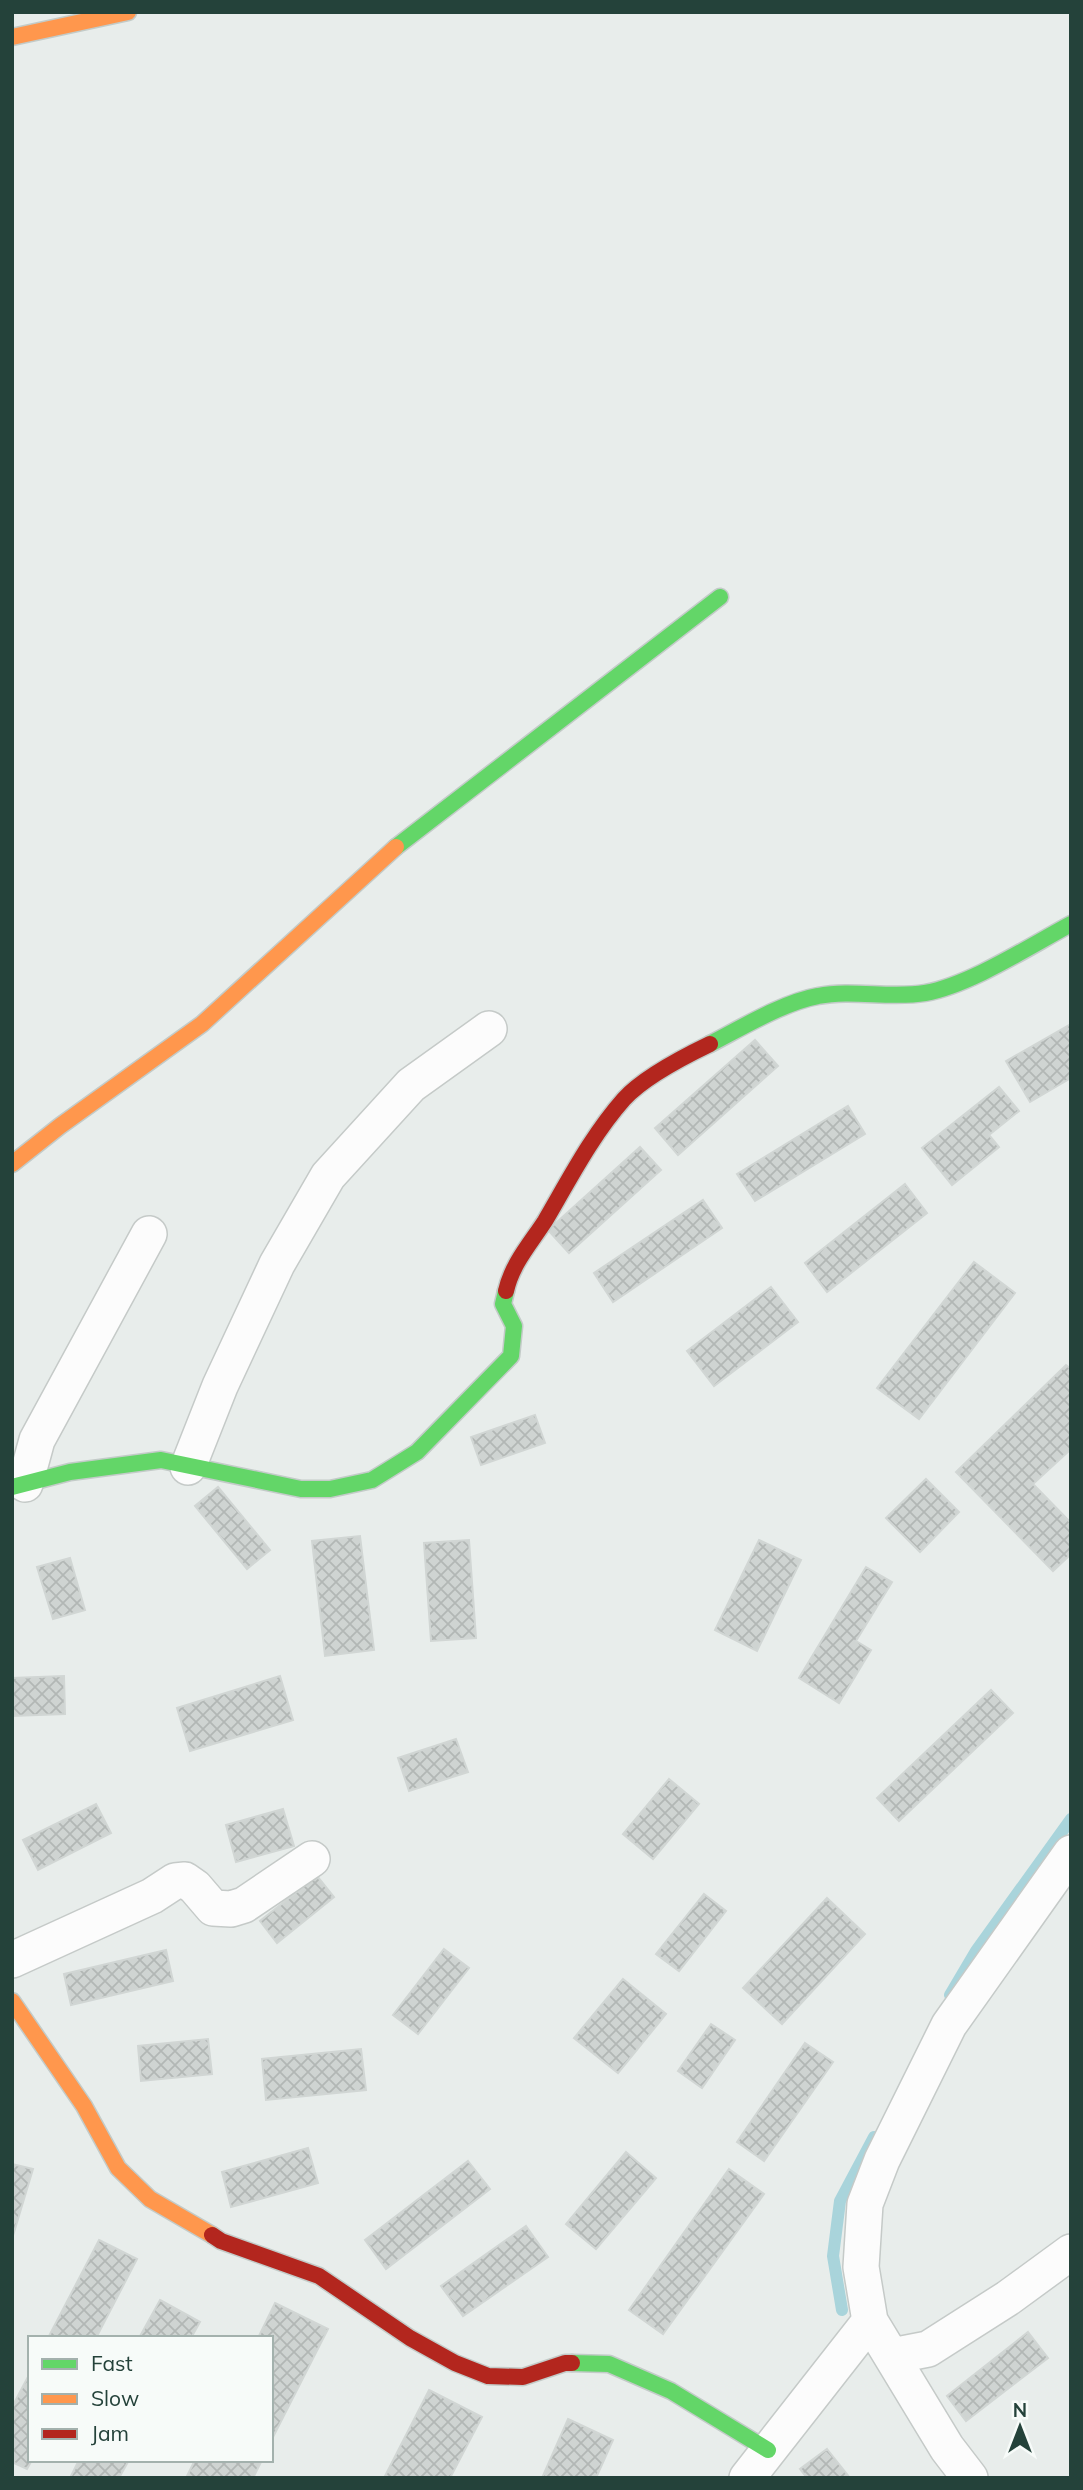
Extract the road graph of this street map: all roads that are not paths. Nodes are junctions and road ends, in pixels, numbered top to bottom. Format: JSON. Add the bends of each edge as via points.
{"nodes":[{"id":1,"x":128,"y":12,"type":"edge"},
{"id":2,"x":12,"y":37,"type":"edge"},
{"id":3,"x":720,"y":597,"type":"dead end"},
{"id":4,"x":1071,"y":924,"type":"edge"},
{"id":5,"x":489,"y":1029,"type":"dead end"},
{"id":6,"x":12,"y":1164,"type":"edge"},
{"id":7,"x":149,"y":1234,"type":"dead end"},
{"id":8,"x":188,"y":1466,"type":"junction"},
{"id":9,"x":19,"y":1485,"type":"edge"},
{"id":10,"x":1071,"y":1853,"type":"edge"},
{"id":11,"x":312,"y":1859,"type":"dead end"},
{"id":12,"x":12,"y":1960,"type":"edge"},
{"id":13,"x":12,"y":2001,"type":"edge"},
{"id":14,"x":1071,"y":2252,"type":"edge"},
{"id":15,"x":870,"y":2321,"type":"junction"},
{"id":16,"x":892,"y":2356,"type":"junction"},
{"id":17,"x":768,"y":2449,"type":"junction"},
{"id":18,"x":747,"y":2478,"type":"edge"},
{"id":19,"x":970,"y":2478,"type":"edge"}],
"edges":[{"from":1,"to":2,"type":"street"},
{"from":3,"to":6,"type":"street","via":[[382,858],[202,1024]]},
{"from":4,"to":8,"type":"street","via":[[959,983],[925,993],[816,996],[776,1011],[678,1059],[626,1097],[598,1132],[510,1272],[503,1304],[514,1326],[511,1356],[417,1452],[372,1480],[330,1489],[301,1489]]},
{"from":5,"to":8,"type":"street","via":[[411,1085],[328,1176],[277,1264]]},
{"from":7,"to":9,"type":"street","via":[[37,1440]]},
{"from":8,"to":9,"type":"street","via":[[161,1460],[70,1472]]},
{"from":10,"to":15,"type":"street","via":[[949,2025],[882,2160],[865,2204],[861,2267]]},
{"from":11,"to":12,"type":"street","via":[[232,1909],[213,1908],[195,1887],[185,1880],[175,1881],[140,1902]]},
{"from":13,"to":17,"type":"street","via":[[84,2106],[118,2168],[150,2199],[221,2241],[319,2276],[455,2363],[488,2376],[523,2377],[565,2363],[608,2364],[671,2391]]},
{"from":14,"to":16,"type":"street","via":[[928,2349]]},
{"from":15,"to":16,"type":"street"},
{"from":15,"to":17,"type":"street"},
{"from":16,"to":19,"type":"street"},
{"from":17,"to":18,"type":"street"}]}
